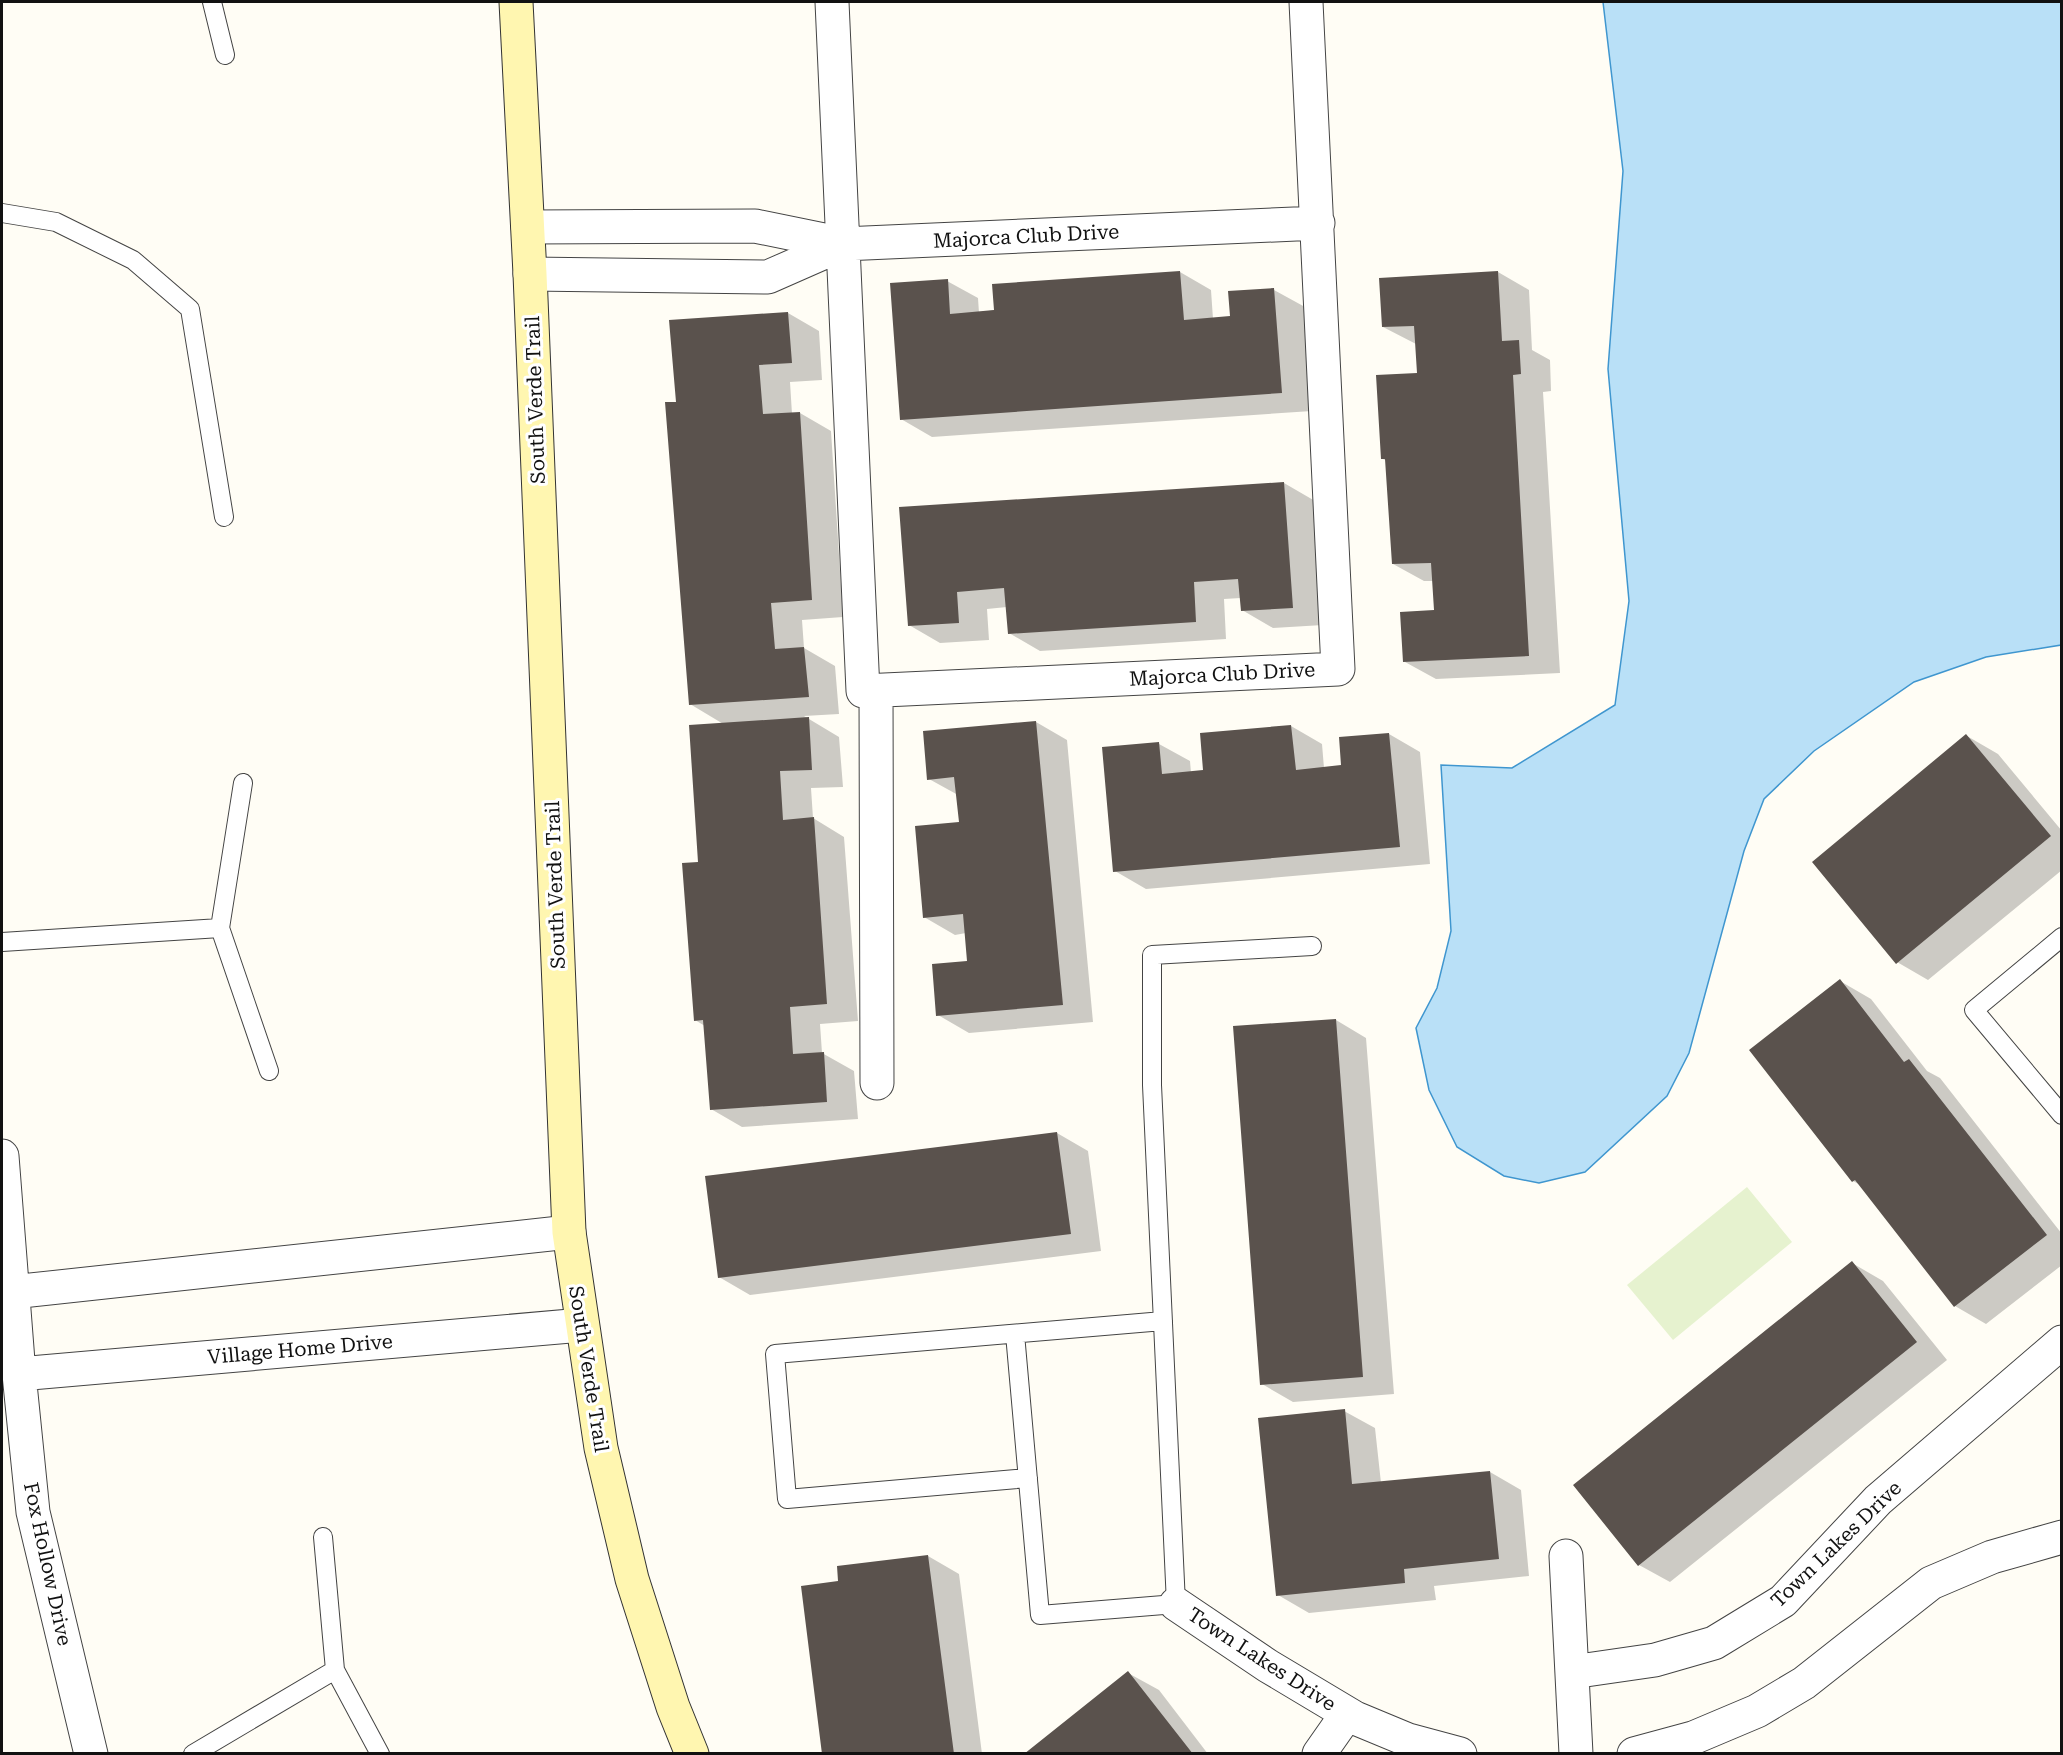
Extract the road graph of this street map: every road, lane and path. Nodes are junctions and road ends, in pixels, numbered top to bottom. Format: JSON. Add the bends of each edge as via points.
{"nodes":[{"id":1,"x":212,"y":2,"type":"edge"},
{"id":2,"x":516,"y":2,"type":"edge"},
{"id":3,"x":832,"y":2,"type":"edge"},
{"id":4,"x":1306,"y":2,"type":"edge"},
{"id":5,"x":225,"y":55,"type":"dead end"},
{"id":6,"x":2,"y":213,"type":"edge"},
{"id":7,"x":1318,"y":223,"type":"junction"},
{"id":8,"x":528,"y":226,"type":"junction"},
{"id":9,"x":843,"y":244,"type":"junction"},
{"id":10,"x":530,"y":274,"type":"junction"},
{"id":11,"x":224,"y":517,"type":"dead end"},
{"id":12,"x":876,"y":690,"type":"junction"},
{"id":13,"x":243,"y":783,"type":"dead end"},
{"id":14,"x":220,"y":928,"type":"junction"},
{"id":15,"x":2061,"y":937,"type":"edge"},
{"id":16,"x":2,"y":942,"type":"edge"},
{"id":17,"x":1312,"y":946,"type":"dead end"},
{"id":18,"x":269,"y":1071,"type":"dead end"},
{"id":19,"x":877,"y":1083,"type":"dead end"},
{"id":20,"x":2061,"y":1114,"type":"edge"},
{"id":21,"x":2,"y":1156,"type":"edge"},
{"id":22,"x":568,"y":1232,"type":"junction"},
{"id":23,"x":12,"y":1292,"type":"junction"},
{"id":24,"x":1163,"y":1321,"type":"junction"},
{"id":25,"x":582,"y":1325,"type":"junction"},
{"id":26,"x":1015,"y":1334,"type":"junction"},
{"id":27,"x":2061,"y":1342,"type":"edge"},
{"id":28,"x":19,"y":1374,"type":"junction"},
{"id":29,"x":1028,"y":1478,"type":"junction"},
{"id":30,"x":323,"y":1537,"type":"dead end"},
{"id":31,"x":2060,"y":1541,"type":"edge"},
{"id":32,"x":1566,"y":1556,"type":"dead end"},
{"id":33,"x":1176,"y":1604,"type":"junction"},
{"id":34,"x":335,"y":1670,"type":"junction"},
{"id":35,"x":1572,"y":1672,"type":"junction"},
{"id":36,"x":1347,"y":1714,"type":"junction"},
{"id":37,"x":91,"y":1754,"type":"edge"},
{"id":38,"x":193,"y":1754,"type":"edge"},
{"id":39,"x":380,"y":1754,"type":"edge"},
{"id":40,"x":692,"y":1754,"type":"edge"},
{"id":41,"x":1319,"y":1754,"type":"edge"},
{"id":42,"x":1460,"y":1754,"type":"edge"},
{"id":43,"x":1576,"y":1754,"type":"edge"},
{"id":44,"x":1634,"y":1754,"type":"edge"}],
"edges":[{"from":1,"to":5,"type":"lane"},
{"from":2,"to":8,"type":"street","name":"South Verde Trail"},
{"from":3,"to":9,"type":"street"},
{"from":4,"to":7,"type":"street","name":"Majorca Club Drive"},
{"from":6,"to":11,"type":"lane","via":[[56,222],[133,260],[190,309]]},
{"from":7,"to":9,"type":"street","name":"Majorca Club Drive"},
{"from":7,"to":12,"type":"street","name":"Majorca Club Drive","via":[[1338,669]]},
{"from":8,"to":9,"type":"street","name":"Majorca Club Drive","via":[[755,225]]},
{"from":8,"to":10,"type":"street","name":"South Verde Trail"},
{"from":9,"to":10,"type":"street","name":"Majorca Club Drive","via":[[768,277]]},
{"from":9,"to":12,"type":"street","via":[[863,691]]},
{"from":10,"to":22,"type":"street","name":"South Verde Trail"},
{"from":12,"to":19,"type":"street"},
{"from":13,"to":14,"type":"lane"},
{"from":14,"to":16,"type":"lane"},
{"from":14,"to":18,"type":"lane"},
{"from":15,"to":20,"type":"lane","via":[[1974,1010]]},
{"from":17,"to":24,"type":"lane","via":[[1152,955],[1152,1085]]},
{"from":21,"to":23,"type":"street","name":"Fox Hollow Drive"},
{"from":22,"to":23,"type":"street"},
{"from":22,"to":25,"type":"street","name":"South Verde Trail"},
{"from":23,"to":28,"type":"street","name":"Fox Hollow Drive"},
{"from":24,"to":26,"type":"lane"},
{"from":24,"to":33,"type":"lane"},
{"from":25,"to":28,"type":"street","name":"Village Home Drive"},
{"from":25,"to":40,"type":"street","name":"South Verde Trail","via":[[601,1448],[632,1579]]},
{"from":26,"to":29,"type":"lane"},
{"from":26,"to":29,"type":"lane","via":[[775,1354],[786,1488],[788,1499]]},
{"from":27,"to":35,"type":"street","name":"Town Lakes Drive","via":[[1878,1500],[1783,1601],[1714,1643],[1655,1660]]},
{"from":28,"to":37,"type":"street","name":"Fox Hollow Drive","via":[[33,1512]]},
{"from":29,"to":33,"type":"lane","via":[[1040,1615]]},
{"from":30,"to":34,"type":"lane"},
{"from":31,"to":44,"type":"street","via":[[1992,1557],[1931,1583],[1804,1683],[1757,1711],[1693,1738]]},
{"from":32,"to":35,"type":"street"},
{"from":33,"to":36,"type":"street","name":"Town Lakes Drive"},
{"from":34,"to":38,"type":"lane"},
{"from":34,"to":39,"type":"lane"},
{"from":35,"to":43,"type":"street"},
{"from":36,"to":41,"type":"street","name":"Town Lakes Drive"},
{"from":36,"to":42,"type":"street","name":"Town Lakes Drive","via":[[1408,1740]]}]}
